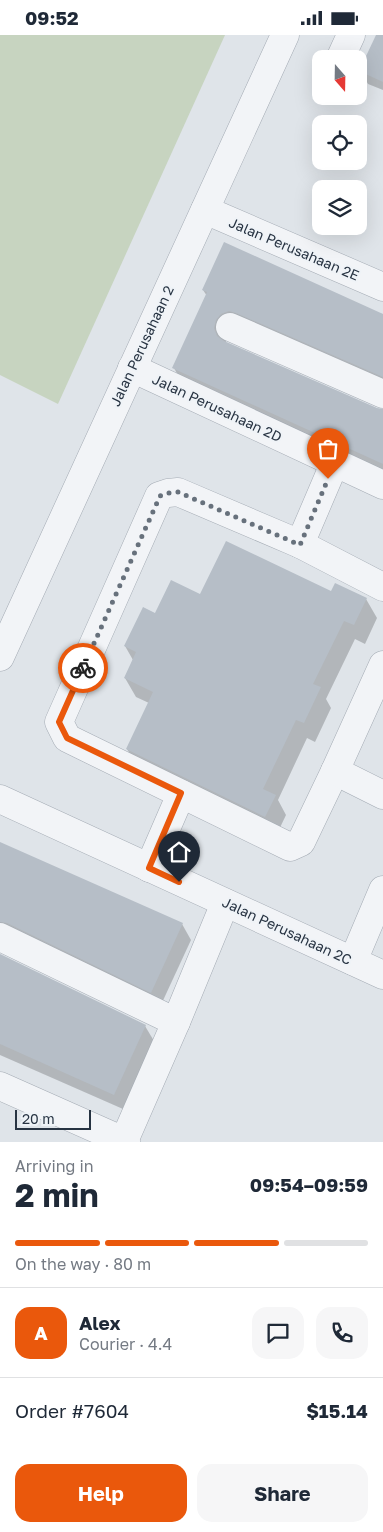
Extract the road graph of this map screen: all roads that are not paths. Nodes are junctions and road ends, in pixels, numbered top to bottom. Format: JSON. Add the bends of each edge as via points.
{"nodes":[{"id":1,"x":285,"y":35,"type":"edge"},
{"id":2,"x":352,"y":35,"type":"edge"},
{"id":3,"x":344,"y":50,"type":"edge"},
{"id":4,"x":205,"y":210,"type":"junction"},
{"id":5,"x":383,"y":287,"type":"edge"},
{"id":6,"x":230,"y":327,"type":"dead end"},
{"id":7,"x":132,"y":369,"type":"junction"},
{"id":8,"x":383,"y":394,"type":"edge"},
{"id":9,"x":335,"y":462,"type":"junction"},
{"id":10,"x":383,"y":485,"type":"edge"},
{"id":11,"x":300,"y":545,"type":"junction"},
{"id":12,"x":383,"y":587,"type":"edge"},
{"id":13,"x":0,"y":657,"type":"edge"},
{"id":14,"x":383,"y":665,"type":"edge"},
{"id":15,"x":336,"y":771,"type":"junction"},
{"id":16,"x":181,"y":793,"type":"junction"},
{"id":17,"x":383,"y":795,"type":"edge"},
{"id":18,"x":0,"y":799,"type":"edge"},
{"id":19,"x":149,"y":868,"type":"junction"},
{"id":20,"x":383,"y":890,"type":"edge"},
{"id":21,"x":225,"y":903,"type":"junction"},
{"id":22,"x":0,"y":937,"type":"edge"},
{"id":23,"x":353,"y":961,"type":"junction"},
{"id":24,"x":383,"y":975,"type":"edge"},
{"id":25,"x":176,"y":1021,"type":"junction"},
{"id":26,"x":0,"y":1086,"type":"edge"},
{"id":27,"x":125,"y":1142,"type":"edge"}],
"edges":[{"from":1,"to":4,"type":"street","name":"Jalan Perusahaan 2"},
{"from":2,"to":3,"type":"street"},
{"from":4,"to":5,"type":"street","name":"Jalan Perusahaan 2E"},
{"from":4,"to":7,"type":"street","name":"Jalan Perusahaan 2"},
{"from":6,"to":8,"type":"street"},
{"from":7,"to":9,"type":"street","name":"Jalan Perusahaan 2D"},
{"from":7,"to":13,"type":"street","name":"Jalan Perusahaan 2"},
{"from":9,"to":10,"type":"street","name":"Jalan Perusahaan 2D"},
{"from":9,"to":11,"type":"street"},
{"from":11,"to":12,"type":"street"},
{"from":11,"to":16,"type":"street","via":[[178,492],[160,496],[59,722],[67,738]]},
{"from":14,"to":15,"type":"street"},
{"from":15,"to":16,"type":"street","via":[[301,842],[290,847]]},
{"from":15,"to":17,"type":"street"},
{"from":16,"to":19,"type":"street"},
{"from":18,"to":19,"type":"street","name":"Jalan Perusahaan 2C"},
{"from":19,"to":21,"type":"street","name":"Jalan Perusahaan 2C"},
{"from":20,"to":23,"type":"street"},
{"from":21,"to":23,"type":"street","name":"Jalan Perusahaan 2C"},
{"from":21,"to":25,"type":"street"},
{"from":22,"to":25,"type":"street"},
{"from":23,"to":24,"type":"street","name":"Jalan Perusahaan 2C"},
{"from":25,"to":27,"type":"street"},
{"from":26,"to":27,"type":"street"}]}
